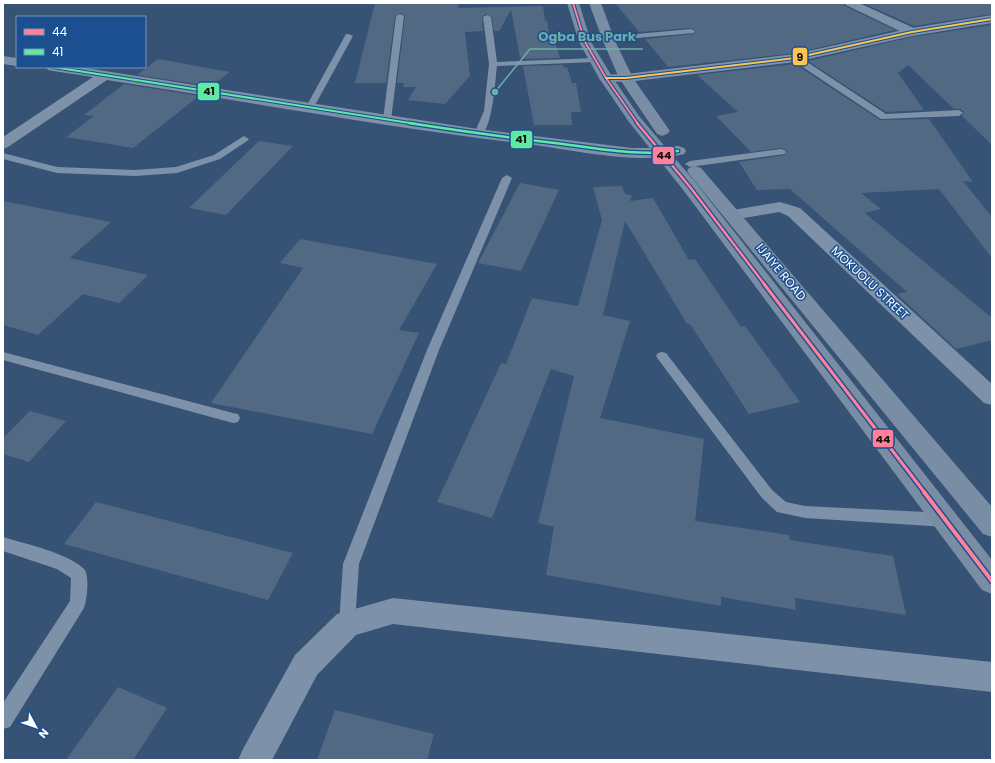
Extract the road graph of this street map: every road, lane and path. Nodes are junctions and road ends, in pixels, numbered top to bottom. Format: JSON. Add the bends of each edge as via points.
{"nodes":[{"id":1,"x":573,"y":3,"type":"edge"},
{"id":2,"x":595,"y":3,"type":"edge"},
{"id":3,"x":850,"y":3,"type":"edge"},
{"id":4,"x":400,"y":16,"type":"dead end"},
{"id":5,"x":487,"y":17,"type":"dead end"},
{"id":6,"x":992,"y":19,"type":"edge"},
{"id":7,"x":691,"y":31,"type":"dead end"},
{"id":8,"x":912,"y":32,"type":"junction"},
{"id":9,"x":349,"y":36,"type":"dead end"},
{"id":10,"x":637,"y":36,"type":"dead end"},
{"id":11,"x":795,"y":58,"type":"junction"},
{"id":12,"x":3,"y":60,"type":"edge"},
{"id":13,"x":595,"y":60,"type":"junction"},
{"id":14,"x":16,"y":62,"type":"edge"},
{"id":15,"x":493,"y":64,"type":"junction"},
{"id":16,"x":60,"y":68,"type":"edge"},
{"id":17,"x":105,"y":75,"type":"junction"},
{"id":18,"x":606,"y":78,"type":"junction"},
{"id":19,"x":626,"y":78,"type":"junction"},
{"id":20,"x":310,"y":107,"type":"junction"},
{"id":21,"x":959,"y":113,"type":"dead end"},
{"id":22,"x":387,"y":120,"type":"junction"},
{"id":23,"x":478,"y":134,"type":"junction"},
{"id":24,"x":244,"y":139,"type":"dead end"},
{"id":25,"x":3,"y":144,"type":"edge"},
{"id":26,"x":781,"y":152,"type":"dead end"},
{"id":27,"x":3,"y":156,"type":"edge"},
{"id":28,"x":677,"y":156,"type":"junction"},
{"id":29,"x":507,"y":178,"type":"dead end"},
{"id":30,"x":733,"y":215,"type":"junction"},
{"id":31,"x":3,"y":356,"type":"edge"},
{"id":32,"x":662,"y":356,"type":"dead end"},
{"id":33,"x":992,"y":397,"type":"edge"},
{"id":34,"x":233,"y":418,"type":"dead end"},
{"id":35,"x":946,"y":520,"type":"junction"},
{"id":36,"x":992,"y":526,"type":"edge"},
{"id":37,"x":3,"y":544,"type":"edge"},
{"id":38,"x":992,"y":581,"type":"edge"},
{"id":39,"x":347,"y":624,"type":"junction"},
{"id":40,"x":992,"y":677,"type":"edge"},
{"id":41,"x":3,"y":720,"type":"edge"},
{"id":42,"x":254,"y":760,"type":"edge"}],
"edges":[{"from":1,"to":13,"type":"main road","name":"IJAIYE ROAD","via":[[584,42]]},
{"from":2,"to":19,"type":"main road","name":"IJAIYE ROAD"},
{"from":3,"to":8,"type":"street"},
{"from":4,"to":22,"type":"lane"},
{"from":5,"to":15,"type":"lane"},
{"from":6,"to":8,"type":"street"},
{"from":7,"to":10,"type":"lane"},
{"from":8,"to":11,"type":"street"},
{"from":9,"to":20,"type":"lane"},
{"from":11,"to":19,"type":"street"},
{"from":11,"to":21,"type":"lane","via":[[884,117]]},
{"from":12,"to":14,"type":"street"},
{"from":13,"to":15,"type":"lane"},
{"from":13,"to":18,"type":"main road","name":"IJAIYE ROAD"},
{"from":15,"to":23,"type":"lane","via":[[488,110]]},
{"from":16,"to":17,"type":"street"},
{"from":17,"to":20,"type":"street"},
{"from":17,"to":25,"type":"street"},
{"from":18,"to":19,"type":"street"},
{"from":18,"to":28,"type":"main road","name":"IJAIYE ROAD","via":[[634,119]]},
{"from":19,"to":28,"type":"main road","name":"IJAIYE ROAD"},
{"from":20,"to":22,"type":"street"},
{"from":22,"to":23,"type":"street"},
{"from":23,"to":28,"type":"street"},
{"from":24,"to":27,"type":"lane","via":[[217,157],[177,170],[135,173],[57,170]]},
{"from":26,"to":28,"type":"lane"},
{"from":28,"to":30,"type":"main road","name":"IJAIYE ROAD"},
{"from":28,"to":35,"type":"main road","name":"IJAIYE ROAD","via":[[690,187]]},
{"from":29,"to":39,"type":"lane","via":[[433,350],[351,564]]},
{"from":30,"to":33,"type":"street","name":"MOKUOLU STREET","via":[[780,207],[794,212]]},
{"from":30,"to":36,"type":"main road","name":"IJAIYE ROAD"},
{"from":31,"to":34,"type":"lane"},
{"from":32,"to":35,"type":"lane","via":[[767,494],[782,507],[805,512]]},
{"from":35,"to":38,"type":"main road","name":"IJAIYE ROAD"},
{"from":37,"to":41,"type":"lane","via":[[62,563],[79,575],[78,603]]},
{"from":39,"to":40,"type":"street","via":[[393,611]]},
{"from":39,"to":42,"type":"street","via":[[306,665]]}]}
